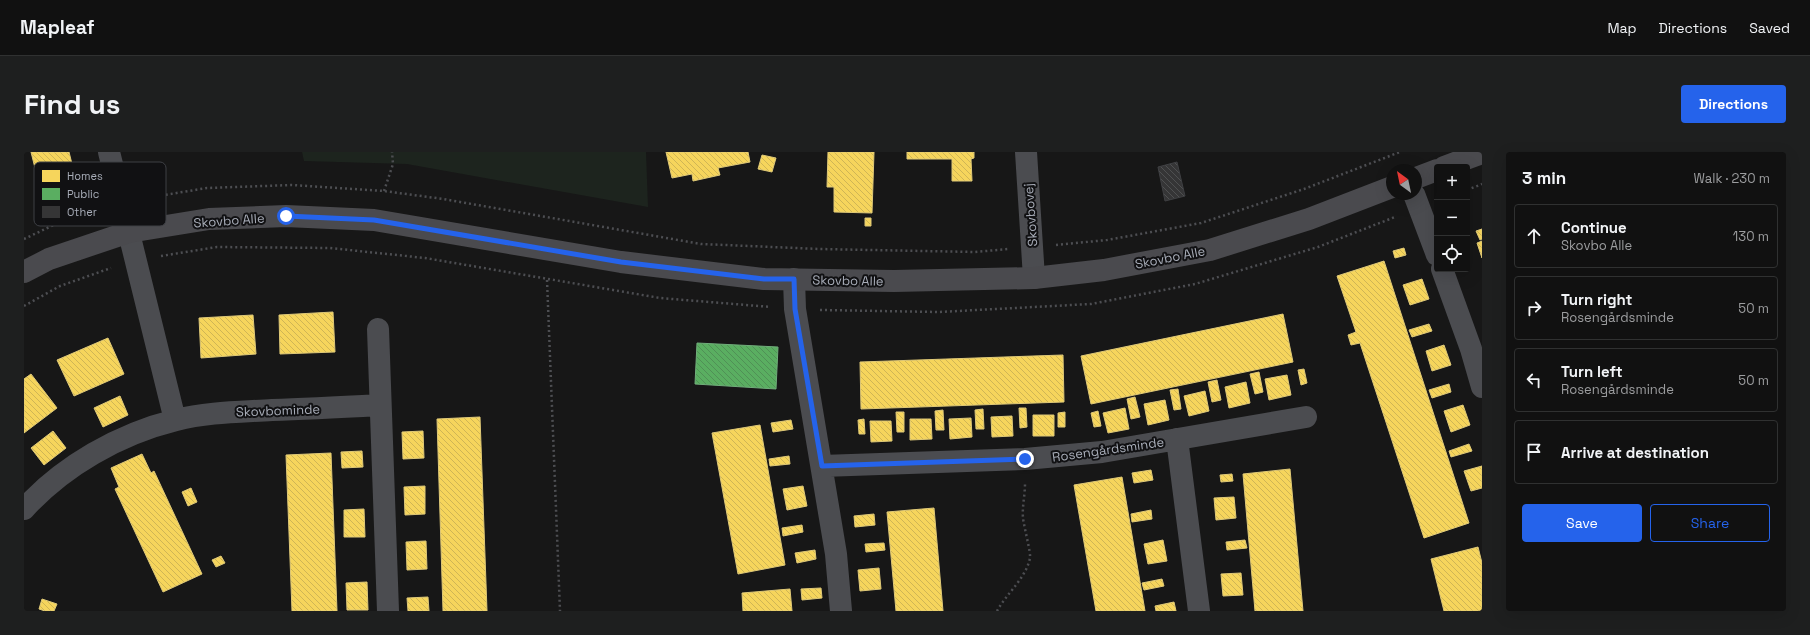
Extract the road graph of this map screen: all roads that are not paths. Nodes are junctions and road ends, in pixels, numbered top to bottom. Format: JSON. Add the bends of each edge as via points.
{"nodes":[{"id":1,"x":109,"y":152,"type":"edge"},
{"id":2,"x":1026,"y":152,"type":"edge"},
{"id":3,"x":1482,"y":153,"type":"edge"},
{"id":4,"x":112,"y":162,"type":"edge"},
{"id":5,"x":1452,"y":164,"type":"edge"},
{"id":6,"x":1434,"y":171,"type":"edge"},
{"id":7,"x":1422,"y":176,"type":"edge"},
{"id":8,"x":1386,"y":189,"type":"edge"},
{"id":9,"x":1416,"y":200,"type":"edge"},
{"id":10,"x":128,"y":226,"type":"edge"},
{"id":11,"x":166,"y":226,"type":"edge"},
{"id":12,"x":166,"y":226,"type":"edge"},
{"id":13,"x":129,"y":232,"type":"junction"},
{"id":14,"x":1434,"y":247,"type":"edge"},
{"id":15,"x":24,"y":272,"type":"edge"},
{"id":16,"x":1443,"y":272,"type":"edge"},
{"id":17,"x":1034,"y":278,"type":"junction"},
{"id":18,"x":794,"y":279,"type":"junction"},
{"id":19,"x":378,"y":329,"type":"dead end"},
{"id":20,"x":1476,"y":347,"type":"edge"},
{"id":21,"x":1482,"y":387,"type":"edge"},
{"id":22,"x":380,"y":406,"type":"junction"},
{"id":23,"x":1306,"y":417,"type":"dead end"},
{"id":24,"x":175,"y":420,"type":"junction"},
{"id":25,"x":1177,"y":439,"type":"junction"},
{"id":26,"x":822,"y":466,"type":"junction"},
{"id":27,"x":24,"y":509,"type":"edge"},
{"id":28,"x":388,"y":611,"type":"edge"},
{"id":29,"x":841,"y":611,"type":"edge"},
{"id":30,"x":1199,"y":611,"type":"edge"}],
"edges":[{"from":1,"to":4,"type":"street"},
{"from":2,"to":17,"type":"street","name":"Skovbovej"},
{"from":3,"to":5,"type":"street"},
{"from":6,"to":7,"type":"street"},
{"from":8,"to":17,"type":"street","name":"Skovbo Alle","via":[[1309,219],[1210,250],[1104,270]]},
{"from":9,"to":14,"type":"street"},
{"from":10,"to":13,"type":"street"},
{"from":11,"to":13,"type":"street","name":"Skovbo Alle"},
{"from":12,"to":18,"type":"street","name":"Skovbo Alle","via":[[209,219],[286,216],[374,220],[621,262],[764,279]]},
{"from":13,"to":15,"type":"street","name":"Skovbo Alle","via":[[49,259]]},
{"from":13,"to":24,"type":"street"},
{"from":16,"to":20,"type":"street"},
{"from":17,"to":18,"type":"street","name":"Skovbo Alle","via":[[894,281]]},
{"from":18,"to":26,"type":"street","via":[[795,309]]},
{"from":19,"to":22,"type":"street"},
{"from":20,"to":21,"type":"street"},
{"from":22,"to":24,"type":"street","name":"Skovbominde","via":[[221,412]]},
{"from":22,"to":28,"type":"street"},
{"from":23,"to":25,"type":"street","name":"Rosengårdsminde"},
{"from":24,"to":27,"type":"street","name":"Skovbominde","via":[[126,436],[80,461],[39,493]]},
{"from":25,"to":26,"type":"street","name":"Rosengårdsminde","via":[[1102,452],[1025,459]]},
{"from":25,"to":30,"type":"street","name":"Rosengårdsminde"},
{"from":26,"to":29,"type":"street","via":[[836,554]]}]}
